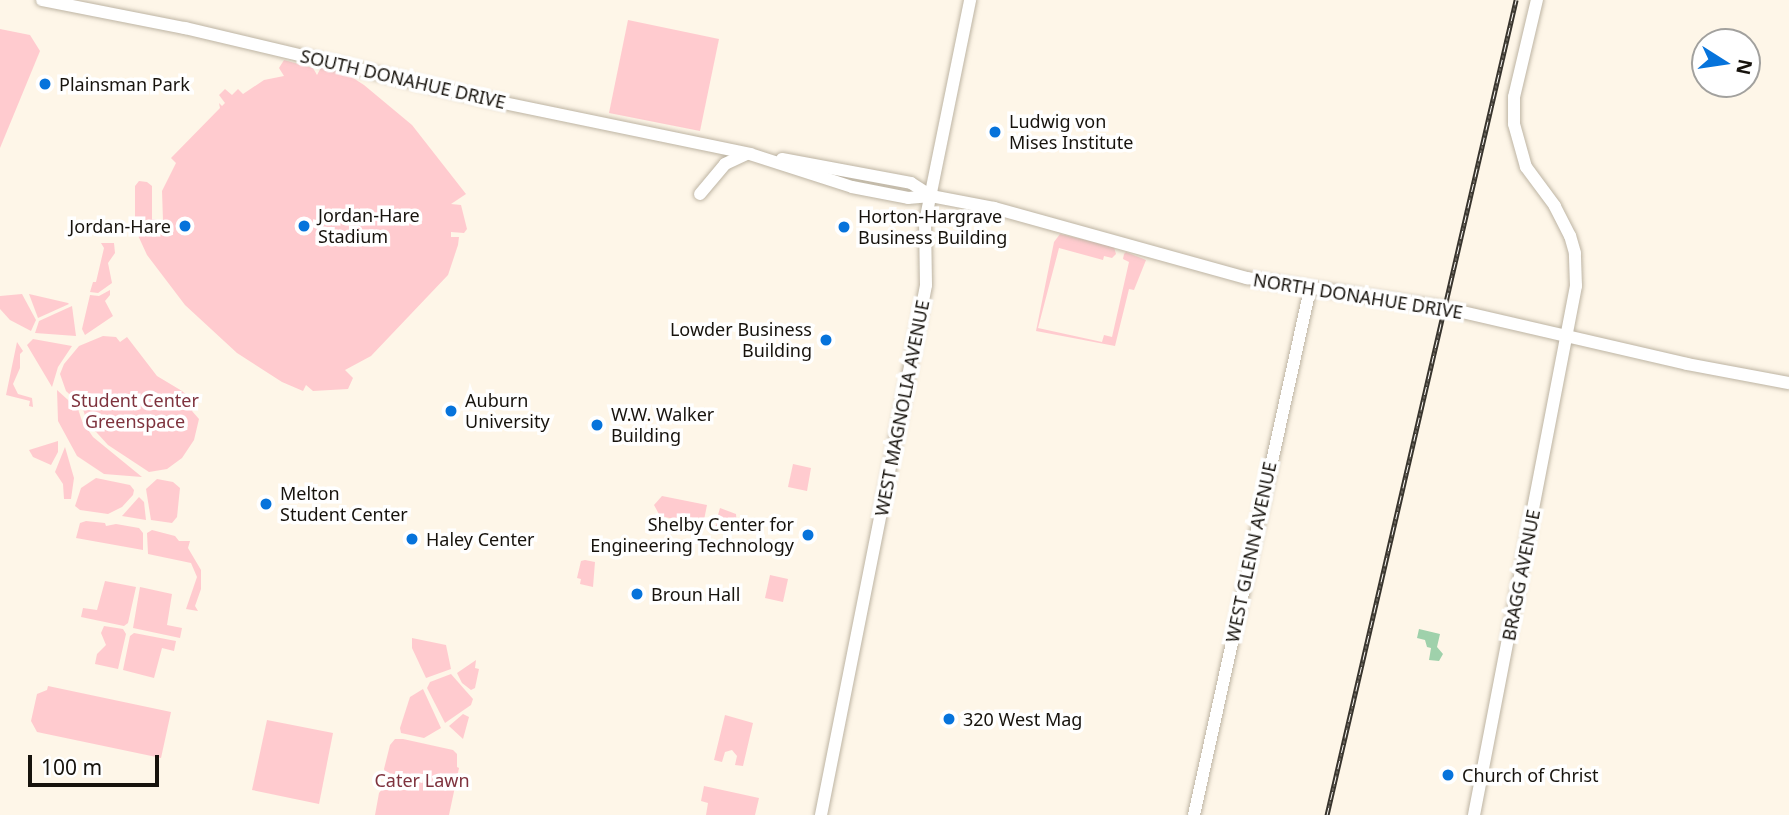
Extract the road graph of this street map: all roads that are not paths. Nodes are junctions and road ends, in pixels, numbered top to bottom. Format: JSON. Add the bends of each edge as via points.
{"nodes":[{"id":1,"x":42,"y":0,"type":"edge"},
{"id":2,"x":970,"y":0,"type":"edge"},
{"id":3,"x":1537,"y":0,"type":"edge"},
{"id":4,"x":750,"y":154,"type":"junction"},
{"id":5,"x":700,"y":194,"type":"dead end"},
{"id":6,"x":931,"y":196,"type":"junction"},
{"id":7,"x":1310,"y":289,"type":"junction"},
{"id":8,"x":1567,"y":335,"type":"junction"},
{"id":9,"x":1789,"y":383,"type":"edge"},
{"id":10,"x":821,"y":815,"type":"edge"},
{"id":11,"x":1194,"y":815,"type":"edge"},
{"id":12,"x":1474,"y":815,"type":"edge"}],
"edges":[{"from":1,"to":4,"type":"street","name":"SOUTH DONAHUE DRIVE"},
{"from":2,"to":6,"type":"street","name":"WEST MAGNOLIA AVENUE"},
{"from":3,"to":8,"type":"street","name":"BRAGG AVENUE","via":[[1514,97],[1514,124],[1526,167],[1563,220],[1575,253],[1576,286]]},
{"from":4,"to":5,"type":"street","via":[[725,164]]},
{"from":4,"to":6,"type":"street","name":"SOUTH DONAHUE DRIVE","via":[[911,183]]},
{"from":6,"to":7,"type":"street","name":"NORTH DONAHUE DRIVE","via":[[1030,216],[1213,271]]},
{"from":6,"to":10,"type":"street","name":"WEST MAGNOLIA AVENUE","via":[[924,240],[924,295]]},
{"from":7,"to":8,"type":"street","name":"NORTH DONAHUE DRIVE","via":[[1445,308]]},
{"from":7,"to":11,"type":"street","name":"WEST GLENN AVENUE"},
{"from":8,"to":9,"type":"street","name":"NORTH DONAHUE DRIVE"},
{"from":8,"to":12,"type":"street","name":"BRAGG AVENUE"}]}
